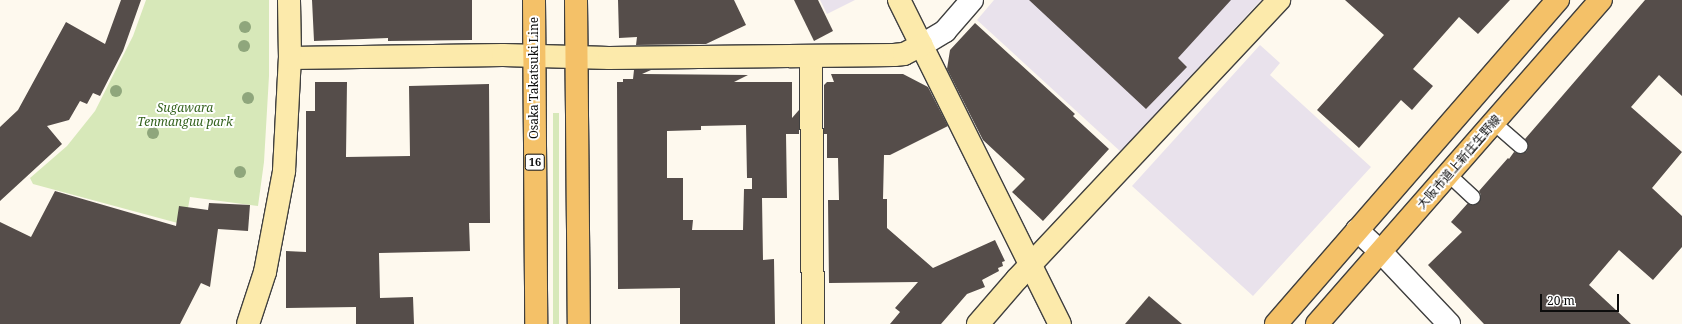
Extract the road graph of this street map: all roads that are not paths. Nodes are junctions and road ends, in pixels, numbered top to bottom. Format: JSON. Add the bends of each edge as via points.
{"nodes":[{"id":1,"x":289,"y":0,"type":"edge"},
{"id":2,"x":534,"y":0,"type":"edge"},
{"id":3,"x":576,"y":0,"type":"edge"},
{"id":4,"x":899,"y":0,"type":"edge"},
{"id":5,"x":972,"y":0,"type":"edge"},
{"id":6,"x":1279,"y":0,"type":"edge"},
{"id":7,"x":1558,"y":0,"type":"edge"},
{"id":8,"x":1601,"y":0,"type":"edge"},
{"id":9,"x":922,"y":45,"type":"junction"},
{"id":10,"x":535,"y":56,"type":"junction"},
{"id":11,"x":811,"y":56,"type":"junction"},
{"id":12,"x":290,"y":58,"type":"junction"},
{"id":13,"x":578,"y":58,"type":"junction"},
{"id":14,"x":1494,"y":123,"type":"junction"},
{"id":15,"x":1520,"y":146,"type":"dead end"},
{"id":16,"x":1448,"y":174,"type":"junction"},
{"id":17,"x":1473,"y":197,"type":"dead end"},
{"id":18,"x":1357,"y":230,"type":"junction"},
{"id":19,"x":1381,"y":252,"type":"junction"},
{"id":20,"x":1031,"y":265,"type":"junction"},
{"id":21,"x":248,"y":324,"type":"edge"},
{"id":22,"x":536,"y":324,"type":"edge"},
{"id":23,"x":579,"y":324,"type":"edge"},
{"id":24,"x":813,"y":324,"type":"edge"},
{"id":25,"x":978,"y":324,"type":"edge"},
{"id":26,"x":1060,"y":324,"type":"edge"},
{"id":27,"x":1276,"y":324,"type":"edge"},
{"id":28,"x":1317,"y":324,"type":"edge"},
{"id":29,"x":1449,"y":324,"type":"edge"}],
"edges":[{"from":1,"to":12,"type":"street"},
{"from":2,"to":10,"type":"main road","name":"Osaka Takatsuki Line","number":"16"},
{"from":3,"to":13,"type":"main road"},
{"from":4,"to":9,"type":"street"},
{"from":5,"to":9,"type":"street","via":[[945,31]]},
{"from":6,"to":20,"type":"street"},
{"from":7,"to":18,"type":"main road"},
{"from":8,"to":14,"type":"main road","name":"大阪市道上新庄生野線"},
{"from":9,"to":11,"type":"street","via":[[899,55]]},
{"from":9,"to":20,"type":"street"},
{"from":10,"to":12,"type":"street"},
{"from":10,"to":13,"type":"street"},
{"from":10,"to":22,"type":"main road","name":"Osaka Takatsuki Line","number":"16"},
{"from":11,"to":13,"type":"street"},
{"from":11,"to":24,"type":"street"},
{"from":12,"to":21,"type":"street","via":[[284,171],[265,272]]},
{"from":13,"to":23,"type":"main road"},
{"from":14,"to":15,"type":"lane"},
{"from":14,"to":16,"type":"main road","name":"大阪市道上新庄生野線"},
{"from":16,"to":17,"type":"lane"},
{"from":16,"to":19,"type":"main road","name":"大阪市道上新庄生野線"},
{"from":18,"to":19,"type":"street"},
{"from":18,"to":27,"type":"main road"},
{"from":19,"to":28,"type":"main road","name":"大阪市道上新庄生野線"},
{"from":19,"to":29,"type":"street"},
{"from":20,"to":25,"type":"street"},
{"from":20,"to":26,"type":"street"}]}
